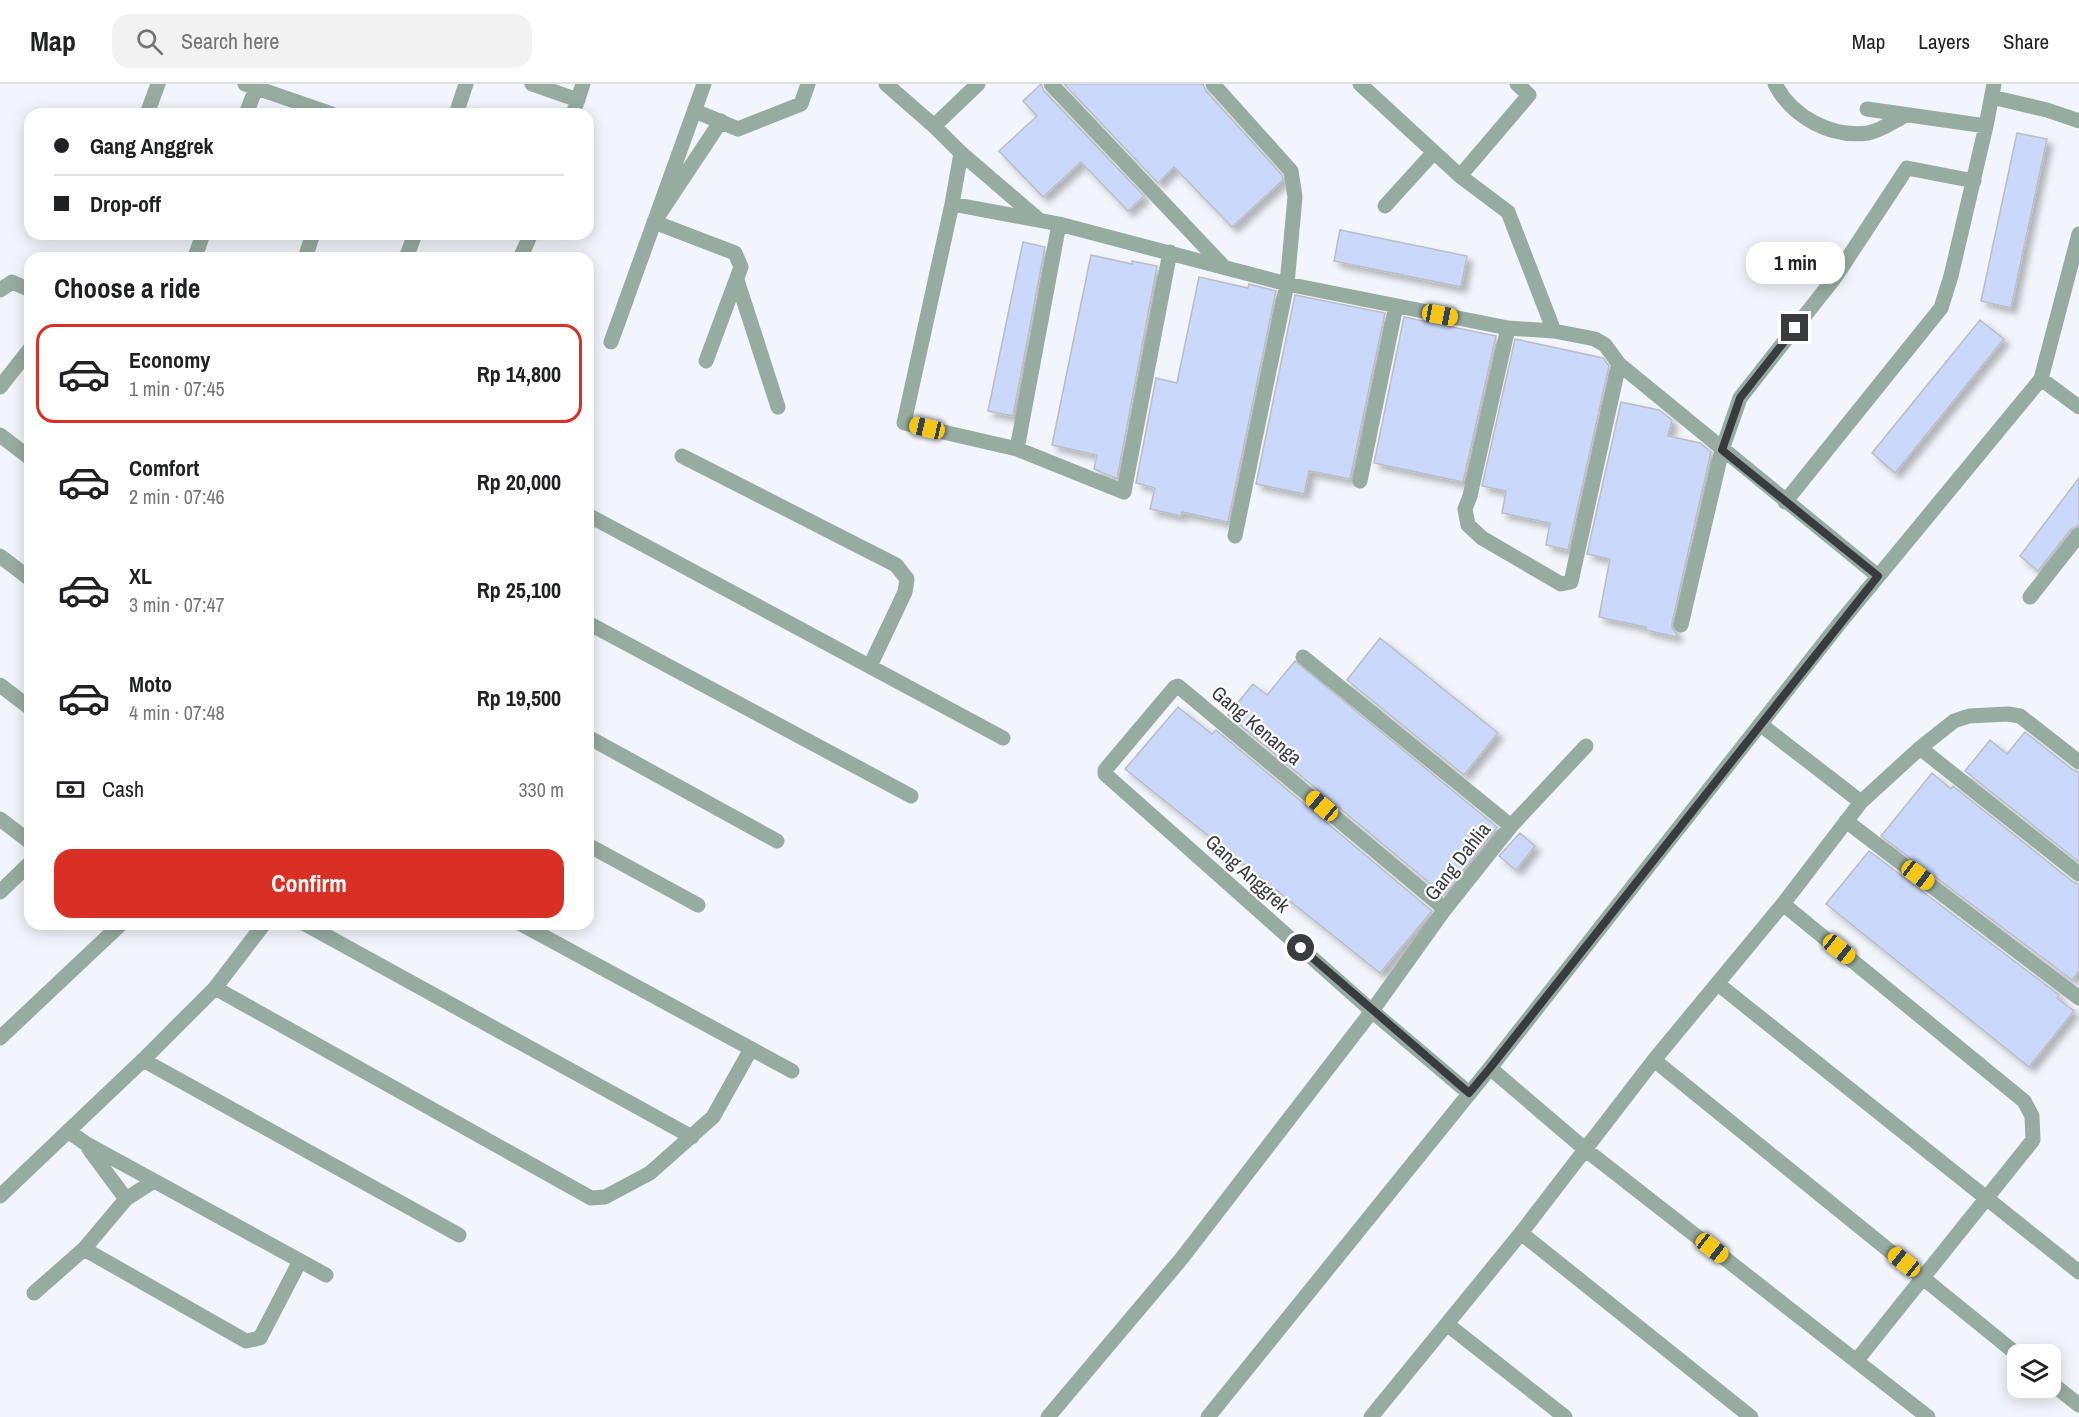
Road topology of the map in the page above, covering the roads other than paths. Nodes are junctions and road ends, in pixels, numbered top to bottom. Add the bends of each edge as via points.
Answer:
1 (158, 84) edge
2 (466, 84) edge
3 (532, 84) edge
4 (583, 84) edge
5 (704, 84) edge
6 (808, 84) edge
7 (886, 84) edge
8 (978, 84) edge
9 (1052, 84) edge
10 (1213, 84) edge
11 (1360, 84) edge
12 (1517, 84) edge
13 (1775, 84) edge
14 (250, 86) edge
15 (1534, 89) edge
16 (1993, 90) edge
17 (576, 107) edge
18 (149, 108) edge
19 (247, 108) edge
20 (314, 108) edge
21 (458, 108) edge
22 (1867, 109) dead end
23 (695, 111) junction
24 (1906, 115) junction
25 (721, 121) junction
26 (2079, 121) edge
27 (934, 126) junction
28 (1986, 126) junction
29 (1434, 152) junction
30 (961, 153) junction
31 (1460, 176) junction
32 (1974, 181) junction
33 (952, 204) junction
34 (1385, 206) dead end
35 (1040, 220) junction
36 (654, 222) junction
37 (1059, 225) junction
38 (2079, 234) edge
39 (1170, 252) junction
40 (1225, 268) junction
41 (737, 280) junction
42 (1287, 284) junction
43 (24, 287) edge
44 (0, 290) edge
45 (1396, 306) junction
46 (1508, 328) junction
47 (1554, 331) junction
48 (611, 342) dead end
49 (24, 357) edge
50 (706, 361) dead end
51 (1619, 364) junction
52 (2041, 379) junction
53 (0, 387) edge
54 (778, 407) dead end
55 (2079, 407) edge
56 (0, 435) edge
57 (1017, 449) junction
58 (1722, 450) junction
59 (24, 453) edge
60 (682, 456) dead end
61 (1360, 481) dead end
62 (1785, 502) junction
63 (594, 518) edge
64 (2079, 535) edge
65 (1235, 536) dead end
66 (0, 556) edge
67 (24, 574) edge
68 (1878, 576) junction
69 (2030, 597) dead end
70 (1681, 625) dead end
71 (594, 626) edge
72 (1303, 657) dead end
73 (870, 666) junction
74 (0, 685) edge
75 (24, 703) edge
76 (1760, 724) junction
77 (1003, 738) dead end
78 (594, 740) edge
79 (1586, 746) dead end
80 (1920, 748) junction
81 (2079, 762) edge
82 (1108, 764) joint
83 (911, 796) dead end
84 (1861, 802) junction
85 (0, 819) edge
86 (1846, 821) junction
87 (1511, 826) junction
88 (24, 837) edge
89 (777, 841) dead end
90 (594, 848) edge
91 (24, 869) edge
92 (2079, 874) edge
93 (0, 892) edge
94 (698, 904) dead end
95 (1784, 904) junction
96 (1445, 909) junction
97 (115, 930) edge
98 (259, 930) edge
99 (316, 930) edge
100 (532, 930) edge
101 (1718, 984) junction
102 (215, 988) junction
103 (2079, 998) edge
104 (1372, 1011) junction
105 (0, 1038) edge
106 (751, 1049) junction
107 (143, 1060) junction
108 (1654, 1060) junction
109 (1490, 1068) junction
110 (792, 1071) dead end
111 (1469, 1093) junction
112 (68, 1131) junction
113 (692, 1137) junction
114 (85, 1143) junction
115 (1586, 1150) junction
116 (154, 1181) junction
117 (0, 1196) edge
118 (1985, 1198) junction
119 (126, 1199) junction
120 (1521, 1233) junction
121 (459, 1235) dead end
122 (84, 1249) junction
123 (300, 1261) junction
124 (2079, 1272) edge
125 (326, 1275) dead end
126 (1922, 1277) junction
127 (34, 1293) dead end
128 (1448, 1325) junction
129 (2007, 1346) edge
130 (1857, 1360) junction
131 (2061, 1391) edge
132 (2079, 1405) edge
133 (1376, 1416) edge
134 (1048, 1417) edge
135 (1208, 1417) edge
136 (1565, 1417) edge
137 (1751, 1417) edge
138 (1928, 1417) edge

1 - 18 street
2 - 21 street
3 - 17 street
4 - 17 street
5 - 23 street
6 - 25 street via 801,105 738,129
7 - 27 street
8 - 27 street
9 - 40 street
10 - 42 street via 1291,171 1295,197
11 - 29 street
12 - 15 street
13 - 24 street via 1807,120 1843,134 1870,132
14 - 19 street
14 - 20 street
15 - 31 street
16 - 26 street
16 - 28 street
22 - 24 street
23 - 25 street
23 - 36 street
24 - 28 street
25 - 36 street
27 - 30 street
28 - 32 street
29 - 31 street
29 - 34 street
30 - 33 street
30 - 35 street
31 - 47 street via 1508,212
32 - 58 street via 1907,168 1836,276 1740,398
32 - 62 street via 1941,308
33 - 35 street
33 - 57 street via 904,423
35 - 37 street
36 - 41 street via 735,253 741,267
36 - 48 street
37 - 39 street
37 - 57 street
38 - 52 street
39 - 40 street
39 - 57 street via 1124,492
40 - 42 street
41 - 50 street
41 - 54 street
42 - 45 street
42 - 65 street
43 - 44 street via 12,282
45 - 46 street
45 - 61 street
46 - 47 street
46 - 51 street via 1465,508 1468,525 1482,538 1561,584 1571,582
47 - 51 street via 1595,339 1605,345
49 - 53 street
51 - 58 street
52 - 55 street
52 - 68 street
56 - 59 street
58 - 62 street
58 - 70 street
60 - 73 street via 896,565 907,579 905,592
62 - 68 street
63 - 73 street
64 - 69 street
66 - 67 street
68 - 76 street
71 - 83 street
72 - 87 street
73 - 77 street
74 - 75 street
76 - 84 street
76 - 109 street
78 - 89 street
79 - 87 street, Gang Dahlia
80 - 81 street via 1954,721 2008,714 2020,716
80 - 84 street
80 - 92 street
82 - 96 street, Gang Kenanga via 1178,686
82 - 104 street, Gang Anggrek via 1105,774
84 - 86 street
85 - 88 street
86 - 95 street
86 - 103 street
87 - 96 street, Gang Dahlia
90 - 94 street
91 - 93 street
95 - 101 street
95 - 118 street via 2024,1101 2032,1116 2033,1140
96 - 104 street, Gang Dahlia
97 - 105 street
98 - 102 street
99 - 113 street
100 - 106 street
101 - 108 street
101 - 118 street
102 - 107 street
102 - 113 street via 591,1198 605,1197 650,1173
104 - 111 street
104 - 134 street, Gang Dahlia via 1182,1258
106 - 110 street
106 - 113 street via 713,1117
107 - 112 street
107 - 121 street
108 - 115 street
108 - 126 street
109 - 111 street
109 - 115 street
111 - 135 street
112 - 114 street
112 - 117 street
114 - 116 street
114 - 119 street
115 - 120 street
115 - 130 street
116 - 119 street
116 - 123 street
118 - 124 street
118 - 126 street
119 - 122 street
120 - 128 street
120 - 137 street
122 - 123 street via 246,1341 260,1338
122 - 127 street
123 - 125 street
126 - 129 street
126 - 130 street
128 - 133 street
128 - 136 street
130 - 138 street
131 - 132 street

